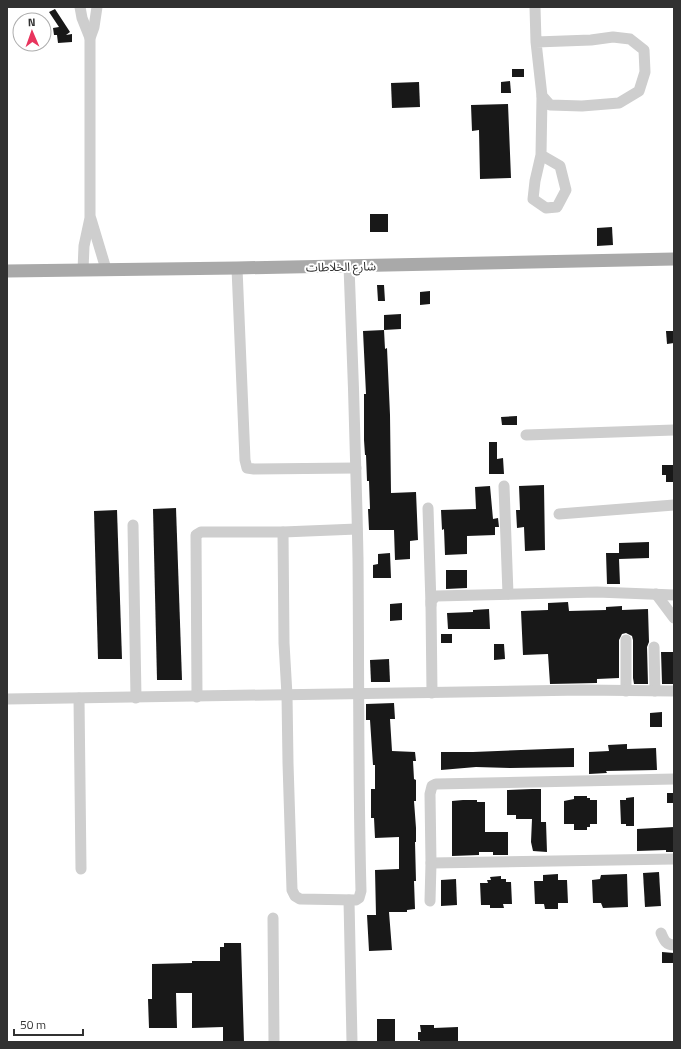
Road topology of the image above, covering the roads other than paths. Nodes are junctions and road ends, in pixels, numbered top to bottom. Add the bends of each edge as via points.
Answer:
1 (80, 7) edge
2 (97, 7) edge
3 (535, 7) edge
4 (90, 38) junction
5 (536, 42) junction
6 (542, 96) junction
7 (541, 155) junction
8 (90, 218) junction
9 (674, 259) edge
10 (349, 266) junction
11 (237, 268) junction
12 (106, 269) junction
13 (83, 270) junction
14 (7, 271) edge
15 (674, 430) edge
16 (526, 435) dead end
17 (356, 468) junction
18 (504, 486) dead end
19 (674, 505) edge
20 (428, 508) dead end
21 (560, 514) dead end
22 (133, 525) dead end
23 (357, 529) junction
24 (282, 532) junction
25 (508, 594) junction
26 (656, 594) junction
27 (674, 595) edge
28 (431, 605) junction
29 (674, 618) edge
30 (626, 640) dead end
31 (654, 646) dead end
32 (626, 691) junction
33 (655, 691) junction
34 (674, 691) edge
35 (432, 693) junction
36 (358, 694) junction
37 (287, 695) junction
38 (197, 697) junction
39 (79, 698) junction
40 (136, 698) junction
41 (7, 699) edge
42 (674, 779) edge
43 (674, 859) edge
44 (431, 864) junction
45 (81, 869) dead end
46 (349, 900) junction
47 (430, 901) dead end
48 (273, 918) dead end
49 (660, 933) dead end
50 (674, 945) edge
51 (274, 1042) edge
52 (352, 1042) edge

1 - 4 street
2 - 4 street
3 - 5 street
4 - 8 street
5 - 6 street
5 - 6 street via 613,37 630,39 644,50 645,72 639,91 619,104 550,105
6 - 7 street
7 - 7 street via 533,199 546,208 558,207 566,190 560,166
8 - 12 street
8 - 13 street via 84,246
9 - 10 main road, شارع الخلاطات
10 - 11 main road, شارع الخلاطات
10 - 17 street
11 - 12 main road, شارع الخلاطات
11 - 17 street via 245,465 254,469
12 - 13 main road, شارع الخلاطات
13 - 14 main road, شارع الخلاطات
15 - 16 street
17 - 23 street
18 - 25 street
19 - 21 street
20 - 28 street
22 - 40 street
23 - 24 street
23 - 36 street
24 - 37 street
24 - 38 street via 201,532 196,535
25 - 26 street
25 - 28 street via 436,596
26 - 27 street
26 - 29 street
28 - 35 street
30 - 32 street
31 - 33 street
32 - 33 street
32 - 35 street
33 - 34 street
35 - 36 street
36 - 37 street
36 - 46 street via 360,894 358,899
37 - 38 street
37 - 46 street via 293,894 307,900
38 - 40 street
39 - 40 street
39 - 41 street
39 - 45 street
42 - 44 street via 436,784 432,786 430,794
43 - 44 street
44 - 47 street
46 - 52 street
48 - 51 street
49 - 50 street via 665,942

